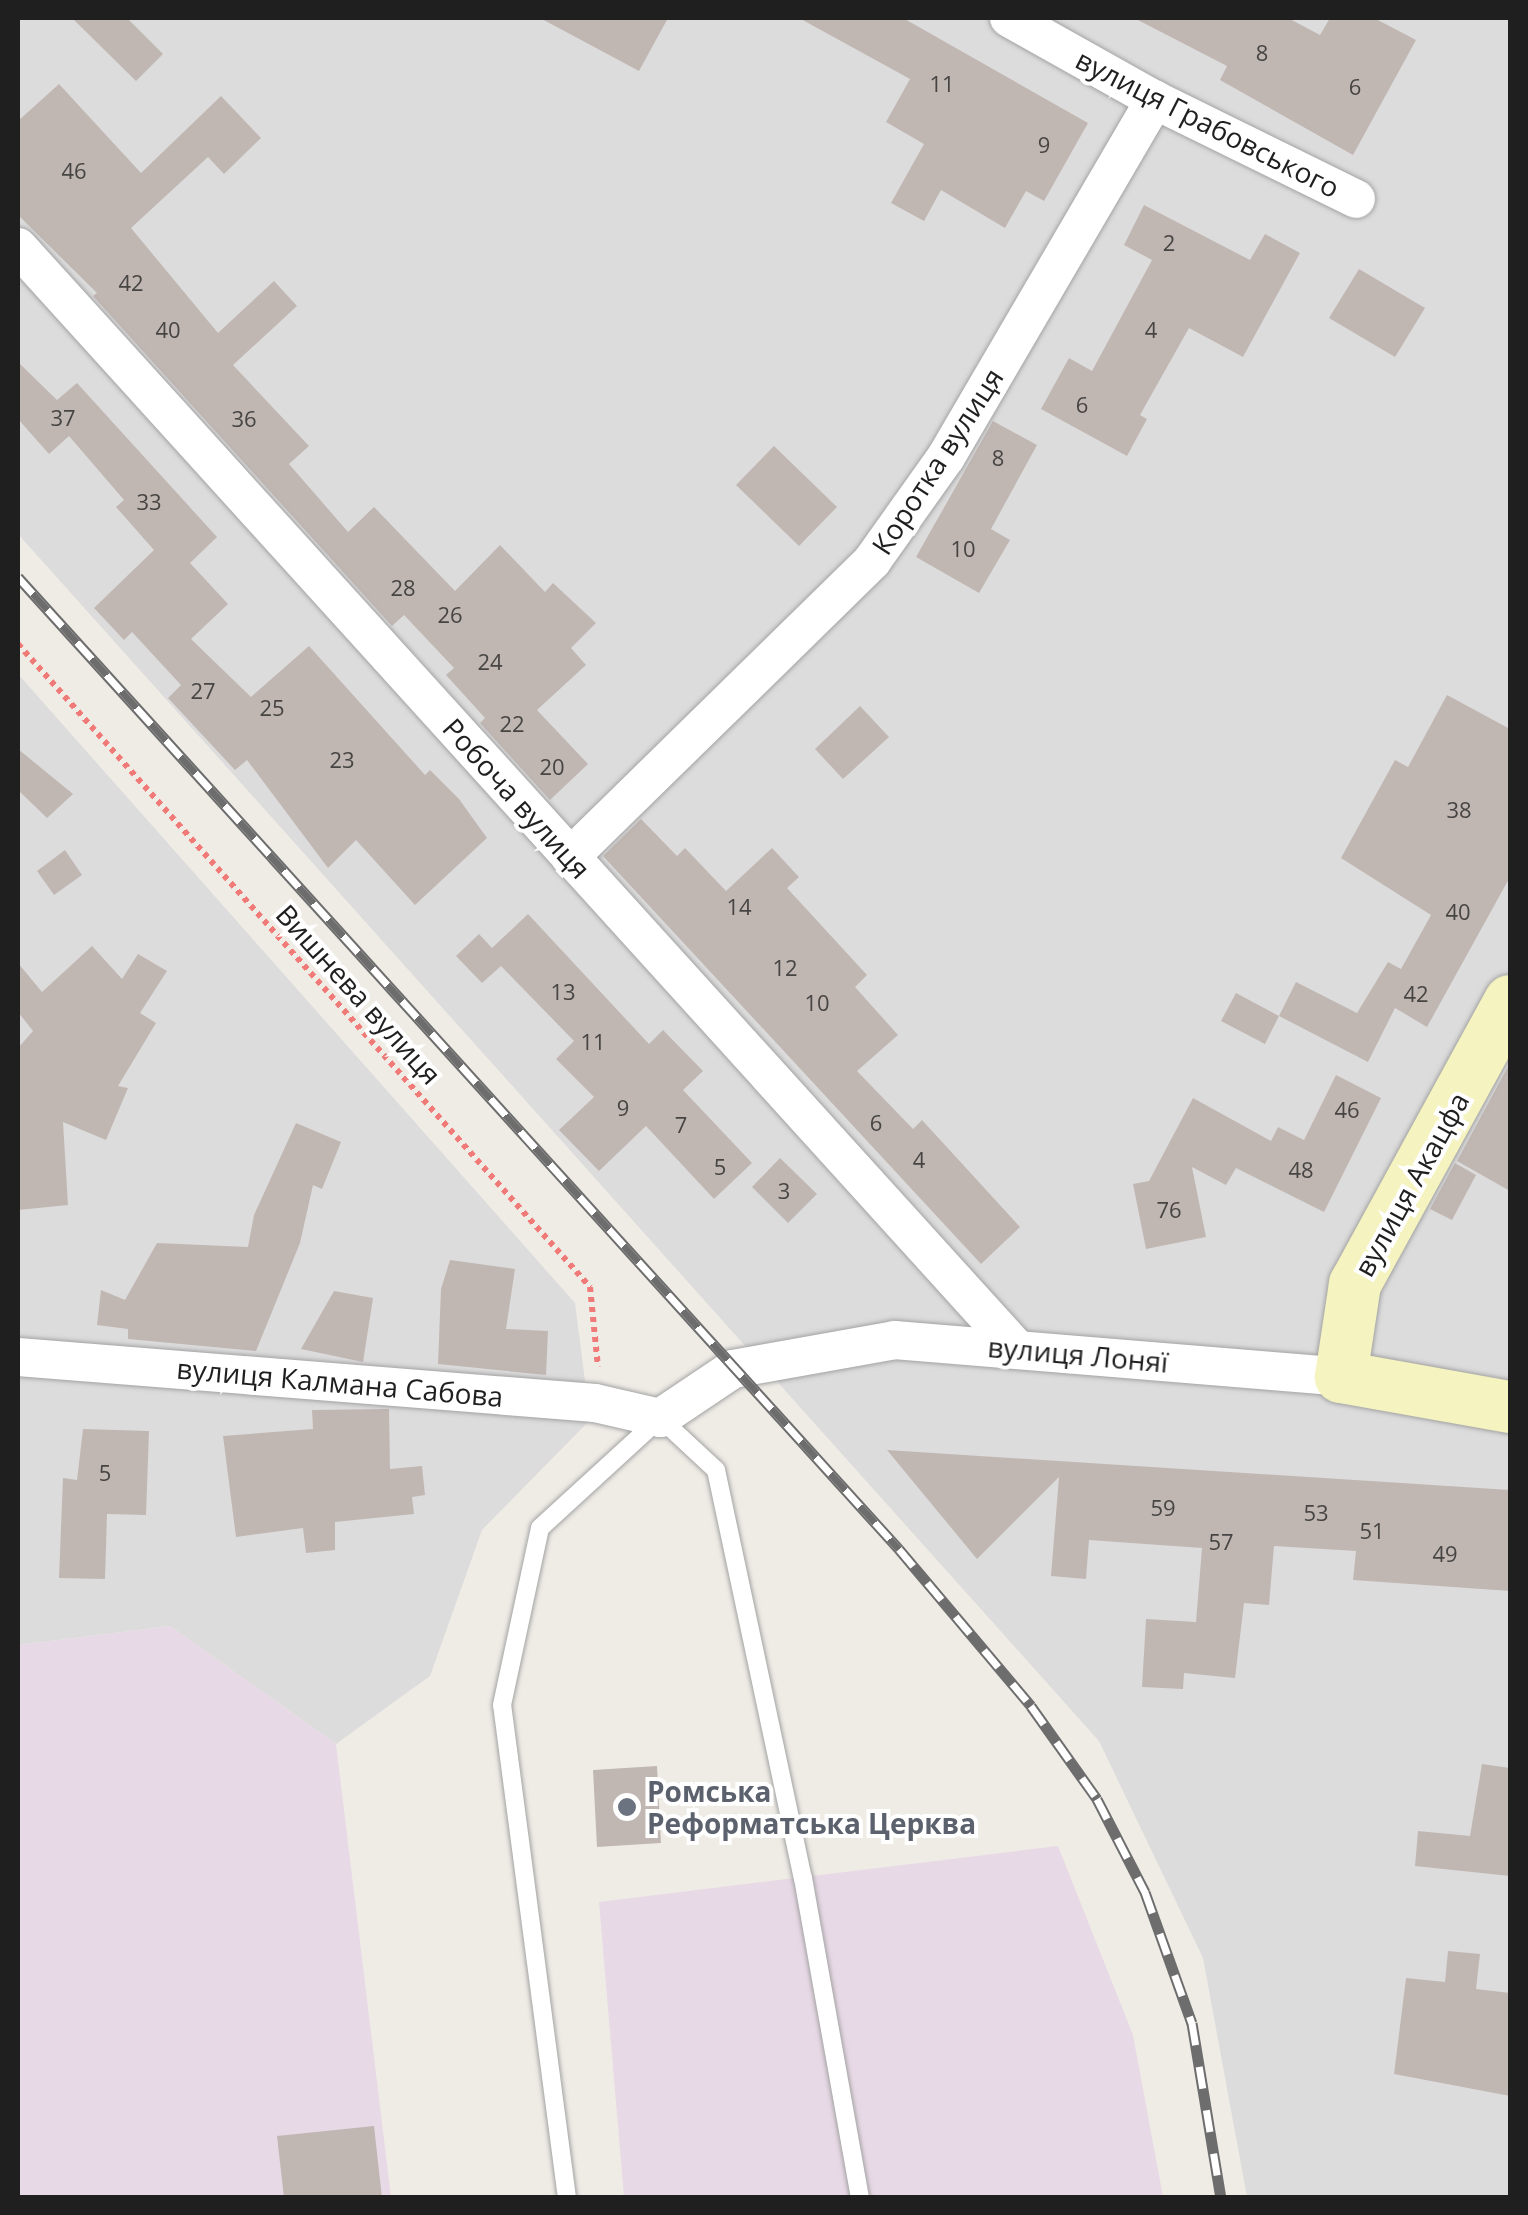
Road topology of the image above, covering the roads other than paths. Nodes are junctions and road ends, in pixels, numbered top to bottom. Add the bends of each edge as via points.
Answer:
1 (1009, 18) edge
2 (1155, 100) junction
3 (1356, 199) dead end
4 (18, 247) edge
5 (570, 857) junction
6 (1510, 1001) edge
7 (1017, 1348) junction
8 (18, 1356) edge
9 (1341, 1377) junction
10 (1510, 1407) edge
11 (660, 1418) junction
12 (568, 2198) edge
13 (860, 2198) edge

1 - 2 street, вулиця Грабовського
2 - 3 street, вулиця Грабовського
2 - 5 street, Коротка вулиця via 946,457 872,561
4 - 5 street, Робоча вулиця
5 - 7 street, Робоча вулиця
6 - 9 street, вулиця Акацфа via 1355,1284
7 - 9 street, вулиця Лоняї
7 - 11 street, вулиця Лоняї via 895,1340 733,1369
8 - 11 street, вулиця Калмана Сабова via 595,1403
9 - 10 street, вулиця Лоняї
11 - 12 lane via 540,1528 502,1705
11 - 13 lane via 716,1470 803,1878

